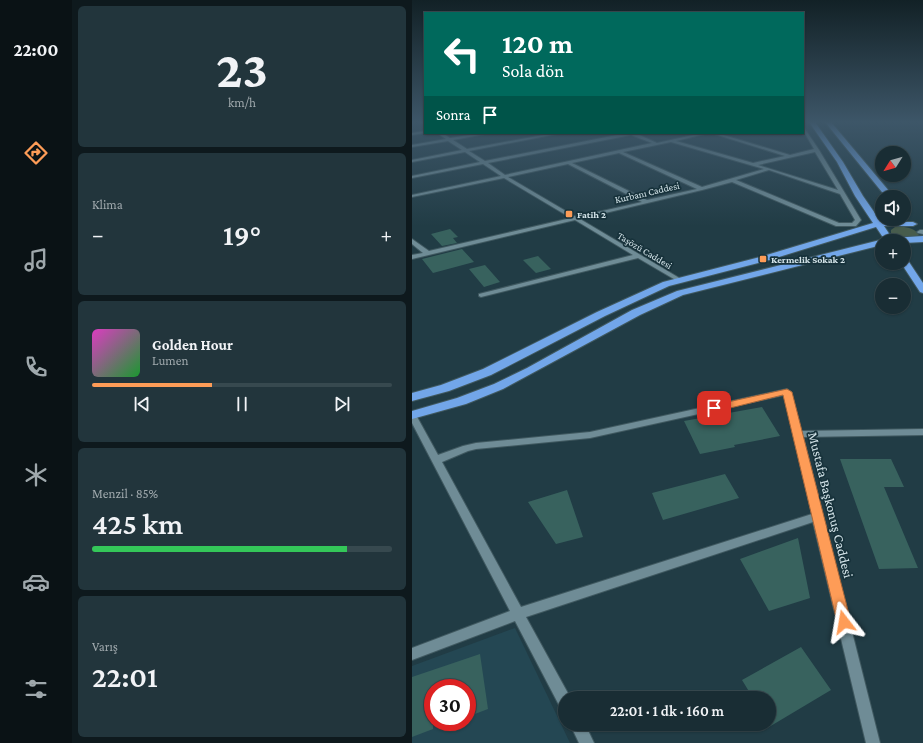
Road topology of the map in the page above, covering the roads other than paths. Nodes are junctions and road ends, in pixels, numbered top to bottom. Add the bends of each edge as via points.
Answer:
1 (435, 157) edge
2 (475, 157) edge
3 (515, 157) edge
4 (598, 157) edge
5 (630, 157) edge
6 (725, 157) edge
7 (786, 157) edge
8 (821, 157) edge
9 (836, 157) edge
10 (857, 157) edge
11 (412, 161) edge
12 (484, 163) junction
13 (569, 163) junction
14 (754, 165) junction
15 (769, 169) junction
16 (504, 176) junction
17 (412, 177) edge
18 (732, 180) junction
19 (702, 189) junction
20 (884, 190) edge
21 (842, 193) junction
22 (412, 196) edge
23 (646, 202) junction
24 (576, 218) junction
25 (875, 220) edge
26 (911, 222) edge
27 (913, 224) joint
28 (875, 225) edge
29 (922, 235) edge
30 (911, 237) edge
31 (412, 241) edge
32 (875, 244) edge
33 (429, 254) junction
34 (638, 256) junction
35 (412, 257) edge
36 (910, 270) edge
37 (679, 280) junction
38 (923, 290) edge
39 (481, 295) dead end
40 (412, 397) edge
41 (412, 415) edge
42 (923, 432) edge
43 (798, 434) junction
44 (436, 460) junction
45 (818, 516) junction
46 (518, 614) junction
47 (412, 654) edge
48 (559, 691) edge
49 (581, 731) edge
50 (587, 743) edge
51 (873, 743) edge

1 - 11 street
2 - 12 street, Taşözü Caddesi
3 - 12 street
4 - 13 street
5 - 19 street
6 - 14 street
7 - 14 street
8 - 21 street
9 - 25 highway
10 - 20 highway
12 - 16 street, Taşözü Caddesi
12 - 17 street
13 - 16 street
13 - 23 street
14 - 15 street
15 - 18 street, Kurbanı Caddesi
15 - 21 street
16 - 22 street
16 - 24 street, Taşözü Caddesi
18 - 19 street, Kurbanı Caddesi
18 - 21 street via 838,225 854,225 858,220
19 - 23 street, Kurbanı Caddesi
23 - 24 street, Kurbanı Caddesi
24 - 33 street, Kurbanı Caddesi
24 - 34 street, Taşözü Caddesi
26 - 27 highway
27 - 29 highway
28 - 37 highway via 763,259
29 - 30 highway
31 - 33 street
32 - 41 highway via 675,295 649,306 510,381
33 - 35 street, Kurbanı Caddesi
34 - 37 street, Taşözü Caddesi
34 - 39 street
36 - 38 highway
37 - 40 highway via 644,293 488,372
41 - 44 street
42 - 43 street
43 - 44 street, Mustafa Başkonuş Caddesi via 787,392 590,435 466,448
43 - 45 street, Mustafa Başkonuş Caddesi
44 - 46 street
45 - 46 street
45 - 51 street, Mustafa Başkonuş Caddesi
46 - 47 street
46 - 48 street
49 - 50 street

